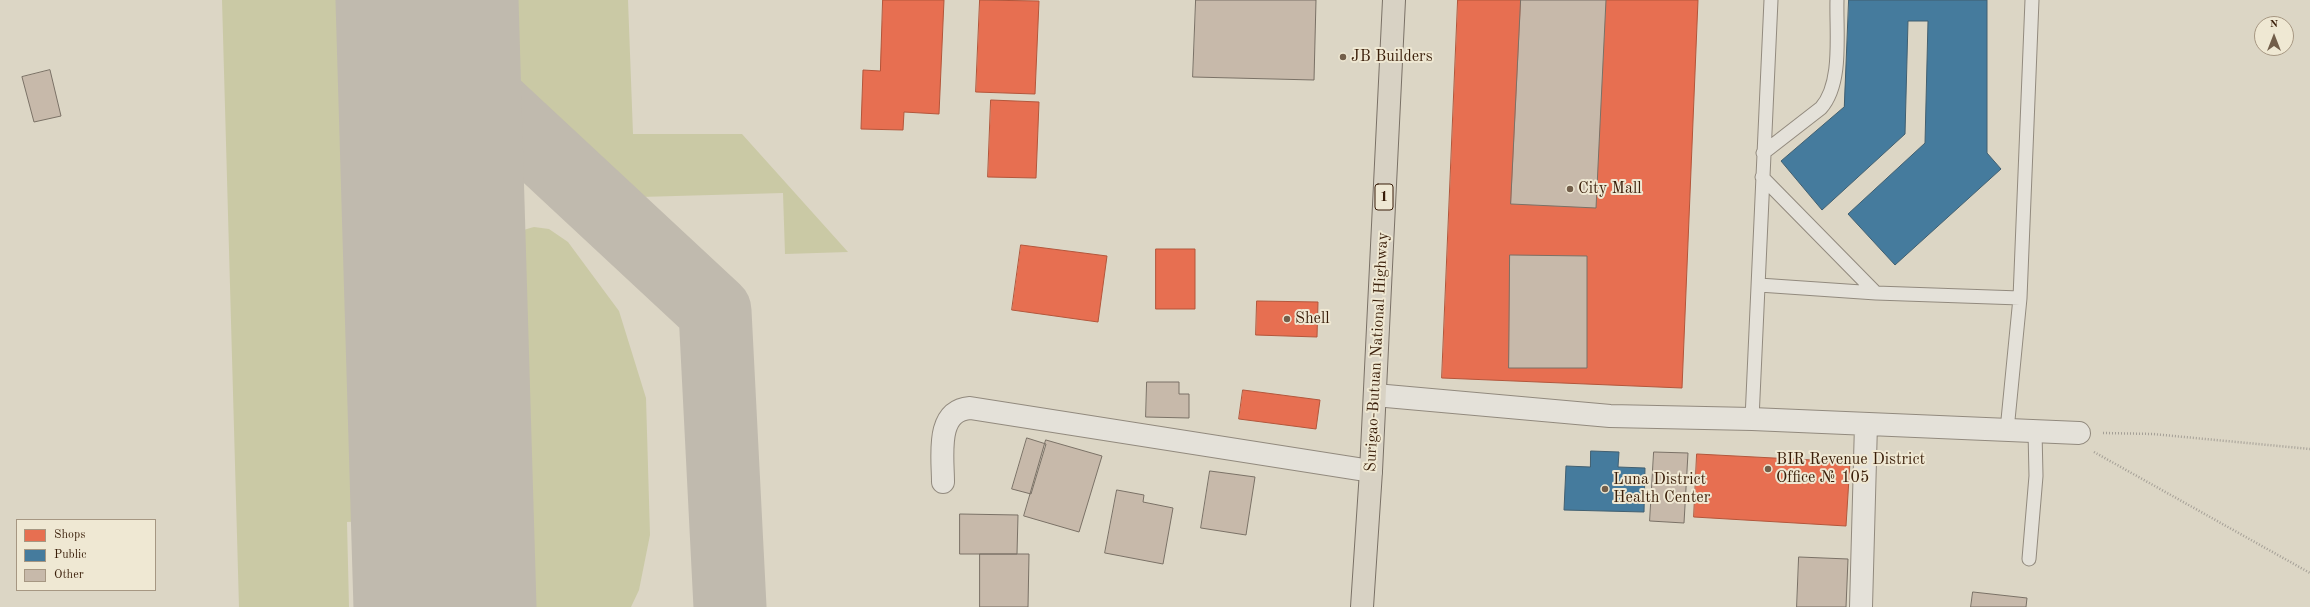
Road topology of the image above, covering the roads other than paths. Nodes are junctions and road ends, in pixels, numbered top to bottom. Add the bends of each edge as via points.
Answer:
1 (1394, 0) edge
2 (1771, 0) edge
3 (1837, 0) edge
4 (2032, 0) edge
5 (1763, 153) junction
6 (1762, 177) junction
7 (1759, 285) junction
8 (1876, 294) junction
9 (2020, 298) junction
10 (1375, 395) junction
11 (1752, 419) junction
12 (1866, 424) junction
13 (2007, 430) junction
14 (2035, 431) junction
15 (2080, 433) road end
16 (1371, 471) junction
17 (943, 482) dead end
18 (2029, 559) dead end
19 (1362, 607) edge
20 (1861, 607) edge

1 - 10 highway, Surigao-Butuan National Highway / 1
2 - 5 lane
3 - 5 lane via 1836,68 1834,87 1829,100
4 - 9 lane
5 - 6 lane
6 - 7 lane
6 - 8 lane
7 - 8 lane
7 - 11 lane
8 - 9 lane
9 - 13 lane
10 - 11 street via 1610,416
10 - 16 highway, Surigao-Butuan National Highway / 1
11 - 12 street
12 - 13 street
12 - 20 street
13 - 14 street
14 - 15 street
14 - 18 lane via 2036,483
16 - 17 street via 970,408 957,410 948,420 944,430
16 - 19 highway, Surigao-Butuan National Highway / 1

